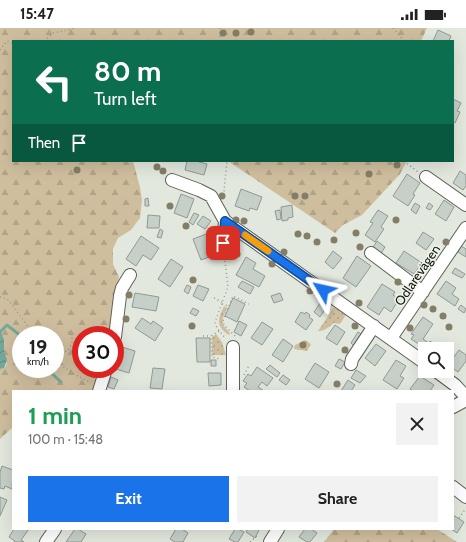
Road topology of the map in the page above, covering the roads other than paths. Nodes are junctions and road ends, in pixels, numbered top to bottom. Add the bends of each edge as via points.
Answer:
1 (421, 174) road end
2 (172, 180) dead end
3 (466, 205) edge
4 (225, 221) junction
5 (466, 228) edge
6 (223, 243) road end
7 (370, 253) dead end
8 (130, 275) dead end
9 (423, 292) junction
10 (116, 326) edge
11 (374, 326) junction
12 (391, 338) junction
13 (234, 342) road end
14 (418, 358) edge
15 (351, 364) dead end
16 (103, 378) edge
17 (446, 378) edge
18 (100, 389) edge
19 (233, 390) edge
20 (466, 397) edge
21 (466, 400) edge
22 (454, 406) edge
23 (454, 488) edge
24 (466, 497) edge
25 (54, 530) edge
26 (277, 530) edge
27 (46, 542) edge
28 (270, 542) edge

1 - 3 street
2 - 4 street via 211,196
4 - 6 street
4 - 11 street
5 - 9 street, Odlarevägen
7 - 9 street
8 - 10 street via 122,288
9 - 12 street, Odlarevägen
11 - 12 street
11 - 15 street
12 - 14 street
13 - 19 street
16 - 18 street
17 - 20 street
21 - 22 street
23 - 24 street
25 - 27 street
26 - 28 street

